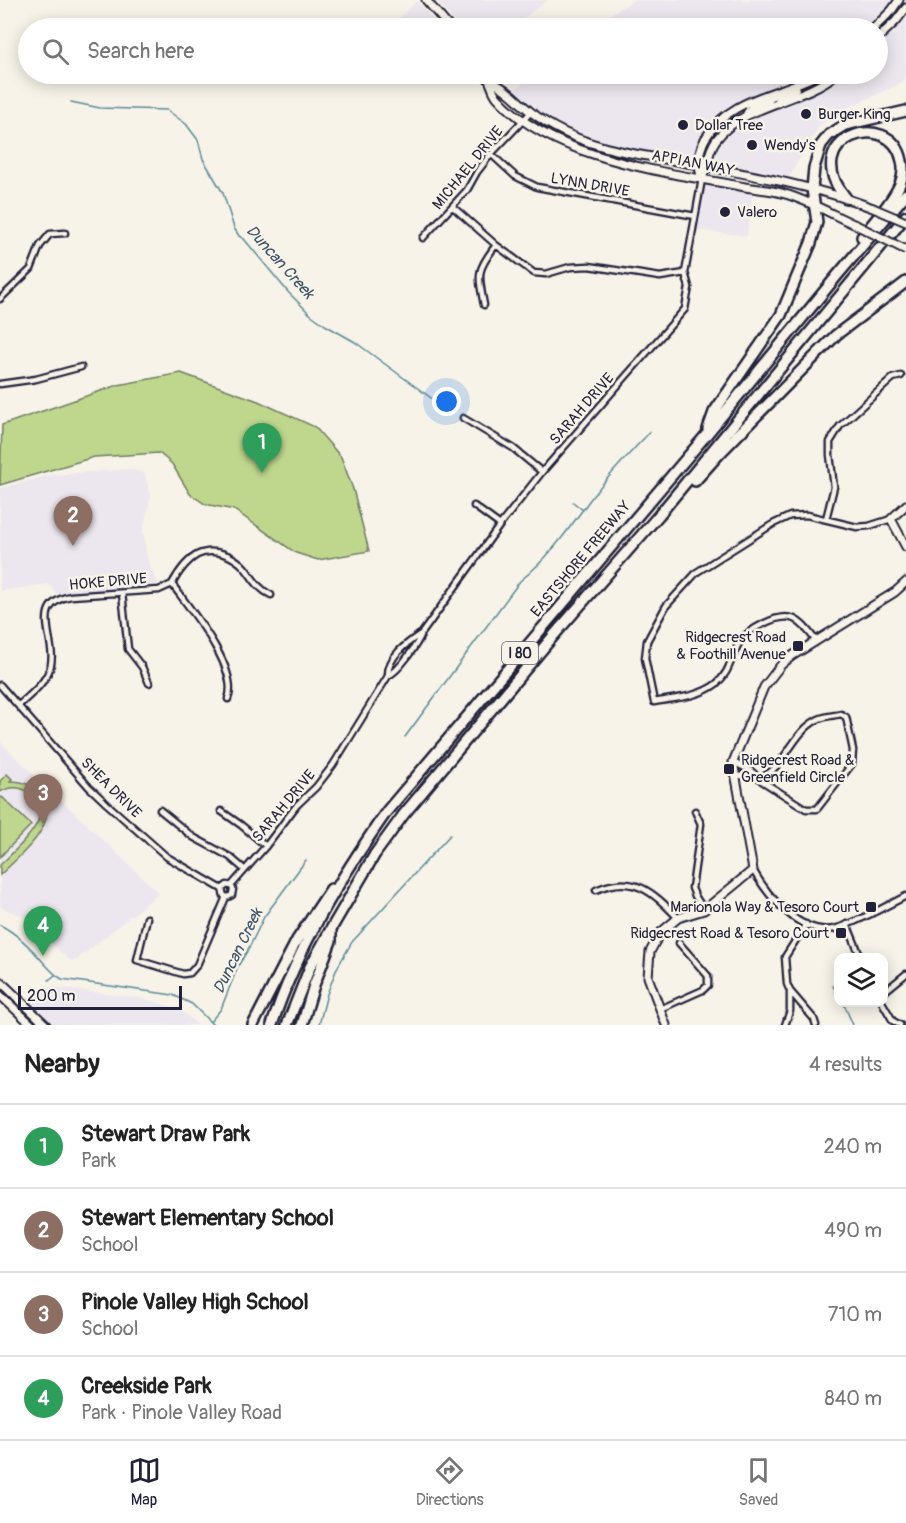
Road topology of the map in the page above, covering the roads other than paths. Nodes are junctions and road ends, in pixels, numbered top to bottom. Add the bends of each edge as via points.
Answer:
1 (426, 0) edge
2 (899, 0) edge
3 (906, 8) edge
4 (441, 18) edge
5 (883, 18) edge
6 (888, 29) edge
7 (492, 84) edge
8 (496, 84) edge
9 (796, 84) edge
10 (803, 84) edge
11 (823, 84) edge
12 (777, 91) junction
13 (778, 103) junction
14 (906, 111) edge
15 (531, 112) junction
16 (746, 117) junction
17 (523, 120) junction
18 (491, 154) junction
19 (698, 165) junction
20 (707, 167) junction
21 (702, 179) junction
22 (813, 189) junction
23 (906, 194) edge
24 (846, 198) junction
25 (815, 206) junction
26 (453, 207) junction
27 (695, 216) junction
28 (906, 216) edge
29 (906, 222) edge
30 (65, 232) dead end
31 (423, 238) dead end
32 (496, 245) junction
33 (906, 250) edge
34 (685, 273) junction
35 (836, 277) junction
36 (906, 282) edge
37 (0, 299) edge
38 (484, 304) dead end
39 (81, 367) dead end
40 (901, 376) dead end
41 (0, 384) edge
42 (463, 418) dead end
43 (707, 434) junction
44 (543, 472) junction
45 (906, 505) edge
46 (474, 506) dead end
47 (659, 515) junction
48 (826, 519) junction
49 (891, 519) junction
50 (500, 525) junction
51 (906, 547) edge
52 (906, 582) edge
53 (172, 584) junction
54 (122, 593) junction
55 (271, 596) dead end
56 (422, 633) junction
57 (816, 641) junction
58 (388, 676) junction
59 (149, 683) dead end
60 (0, 684) edge
61 (228, 699) dead end
62 (20, 705) junction
63 (733, 762) junction
64 (753, 773) junction
65 (735, 777) junction
66 (761, 778) junction
67 (160, 810) dead end
68 (220, 811) dead end
69 (695, 811) dead end
70 (266, 846) junction
71 (245, 870) junction
72 (753, 870) junction
73 (342, 879) junction
74 (231, 886) junction
75 (222, 889) junction
76 (596, 890) dead end
77 (906, 896) edge
78 (226, 897) junction
79 (704, 910) junction
80 (147, 918) dead end
81 (678, 918) junction
82 (806, 924) junction
83 (847, 924) junction
84 (331, 929) junction
85 (679, 943) dead end
86 (859, 953) edge
87 (906, 974) edge
88 (0, 981) edge
89 (888, 989) edge
90 (790, 991) junction
91 (0, 994) edge
92 (885, 1007) edge
93 (660, 1009) junction
94 (893, 1021) junction
95 (32, 1025) edge
96 (46, 1025) edge
97 (254, 1025) edge
98 (272, 1025) edge
99 (287, 1025) edge
100 (302, 1025) edge
101 (666, 1025) edge
102 (786, 1025) edge
103 (816, 1025) edge
104 (885, 1025) edge
105 (900, 1025) edge

1 - 4 main road
2 - 5 main road
3 - 6 main road
7 - 17 main road, APPIAN WAY via 495,95
8 - 15 main road, APPIAN WAY
9 - 12 main road
10 - 13 main road via 779,98
11 - 13 main road
12 - 16 main road via 752,107
12 - 19 main road via 741,105 717,122 703,143
13 - 16 main road
14 - 22 highway via 856,122 829,135 817,154
15 - 17 street, MICHAEL DRIVE
15 - 19 main road, APPIAN WAY via 564,132 603,147
16 - 20 main road via 718,138
17 - 18 street, MICHAEL DRIVE
17 - 21 main road, APPIAN WAY via 571,147 605,159
18 - 26 street, MICHAEL DRIVE
18 - 27 street, LYNN DRIVE via 515,176 537,187
19 - 20 main road, APPIAN WAY
19 - 21 main road
20 - 21 main road
20 - 22 main road, APPIAN WAY
21 - 25 main road, APPIAN WAY via 785,194
21 - 27 street, SARAH DRIVE
22 - 24 main road, APPIAN WAY
22 - 25 highway
23 - 35 highway, EASTSHORE FREEWAY / I 80
24 - 29 main road, APPIAN WAY, bridge
24 - 35 highway via 832,176 833,153 852,135 883,136 897,147 903,165 900,184
25 - 33 main road, APPIAN WAY, bridge
25 - 43 highway via 817,222 812,243 781,315 714,412
26 - 31 street, MICHAEL DRIVE
26 - 32 street
27 - 34 street, SARAH DRIVE
28 - 47 highway, EASTSHORE FREEWAY / I 80
30 - 37 street via 51,234 40,246 31,269
32 - 34 street via 534,273 589,266 660,277
32 - 38 street via 482,263 478,277
34 - 44 street, SARAH DRIVE via 689,287 685,309
35 - 43 highway, EASTSHORE FREEWAY / I 80
36 - 47 highway via 836,335 675,504
39 - 41 street
40 - 48 street via 893,378 837,430 829,449 834,487
42 - 44 street via 513,448
43 - 73 highway, EASTSHORE FREEWAY / I 80 via 414,778
44 - 50 street, SARAH DRIVE
45 - 49 main road
46 - 50 street
47 - 84 highway, EASTSHORE FREEWAY / I 80 via 404,814 375,854
48 - 49 street via 862,527
48 - 57 street via 798,515 780,519 691,577 666,606 647,641 645,658 654,702 694,694 716,683 730,666 743,638 775,618 787,616 799,621
49 - 51 main road
50 - 56 street, SARAH DRIVE
52 - 57 main road
53 - 54 street, HOKE DRIVE via 159,590
53 - 55 street via 197,555 220,553 243,566 262,591
53 - 61 street via 217,648 228,676
54 - 59 street via 128,649
54 - 62 street, HOKE DRIVE via 71,596 53,604 47,616 50,670
56 - 58 street, SARAH DRIVE via 395,673
56 - 58 street, SARAH DRIVE via 393,659
57 - 63 main road via 781,665 764,687
58 - 70 street, SARAH DRIVE via 333,765
60 - 62 street, SHEA DRIVE
62 - 75 street, SHEA DRIVE via 107,804 167,857
63 - 64 street
63 - 65 main road
64 - 65 street
64 - 66 street
65 - 72 main road
66 - 66 street via 806,809 818,809 852,762 846,717 841,714 815,721 773,771
67 - 71 street via 193,837
68 - 70 street
69 - 79 street via 700,824 692,888
70 - 71 street, SARAH DRIVE
71 - 74 street, SARAH DRIVE
72 - 79 main road
72 - 82 street via 764,888
73 - 97 highway via 324,898 297,940
73 - 98 highway, EASTSHORE FREEWAY / I 80 via 298,960
74 - 75 street
74 - 78 street, SARAH DRIVE via 233,893
75 - 78 street
76 - 81 street via 631,883 644,887
77 - 83 street
78 - 80 street via 197,965 183,974 137,960
79 - 81 main road
81 - 93 main road via 660,933 650,952 648,976
82 - 83 street via 834,929
82 - 90 street via 785,957
83 - 86 street
84 - 99 highway, EASTSHORE FREEWAY / I 80 via 310,967
84 - 100 highway via 331,941
85 - 93 street via 708,976 708,985
87 - 89 street
88 - 96 main road
90 - 102 street
90 - 103 street
91 - 95 main road
92 - 94 street
93 - 101 main road
94 - 104 street
94 - 105 street

